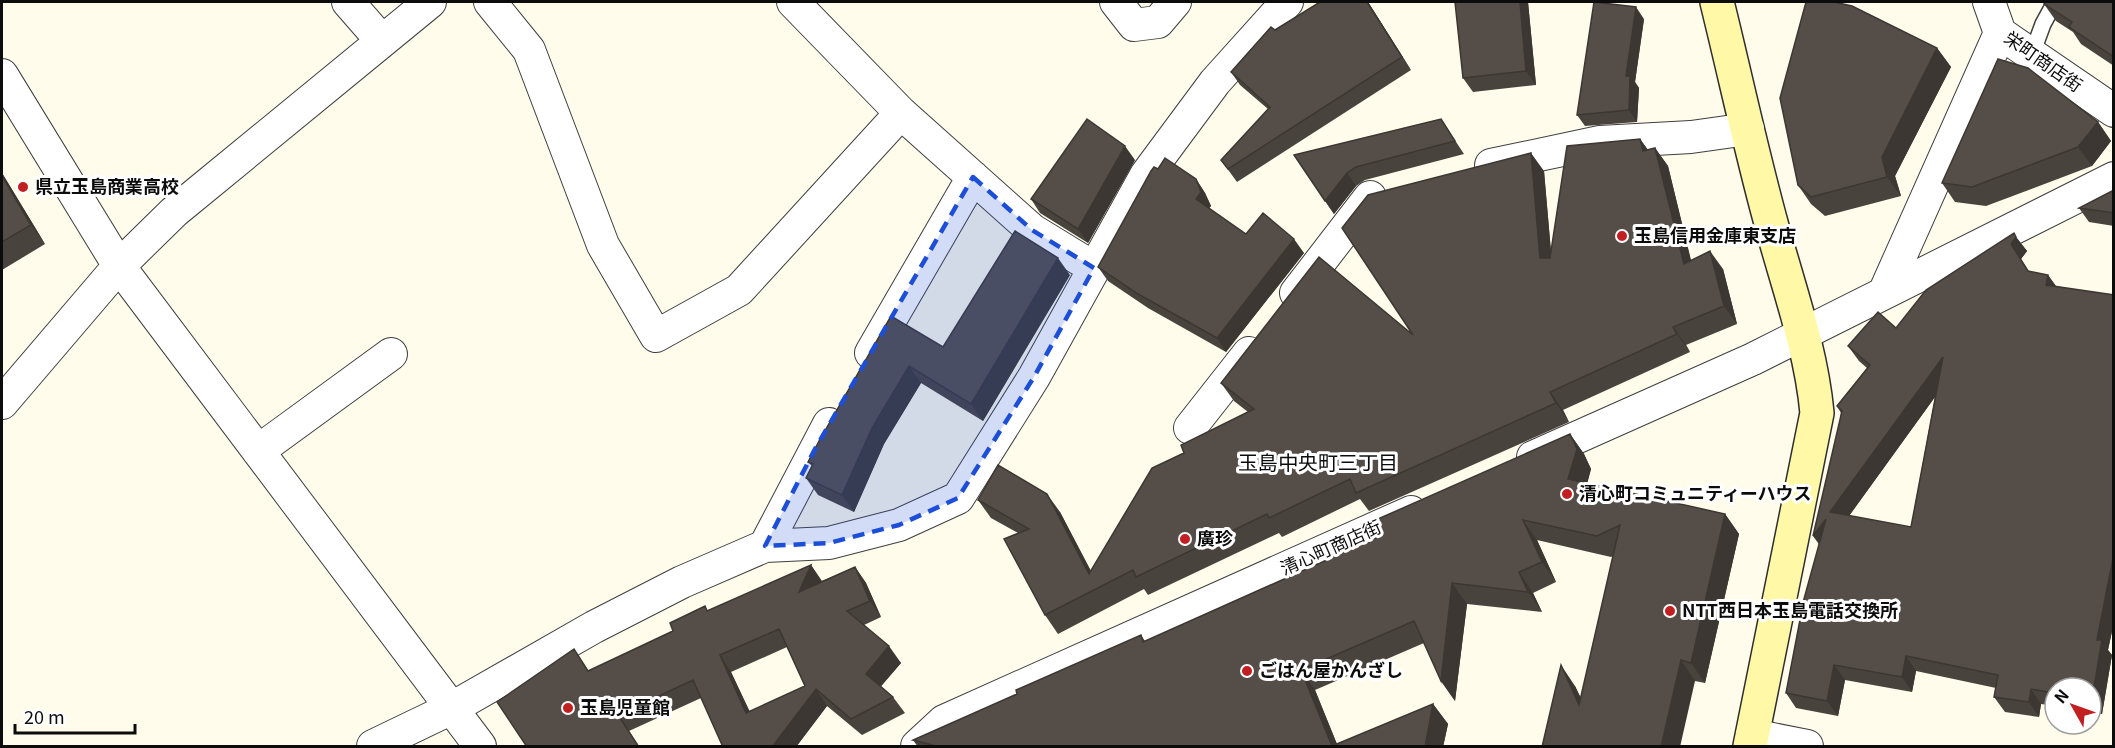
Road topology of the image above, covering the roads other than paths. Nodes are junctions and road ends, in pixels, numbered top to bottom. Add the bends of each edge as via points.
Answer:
1 (348, 2) edge
2 (430, 2) edge
3 (490, 2) edge
4 (794, 2) edge
5 (1116, 2) edge
6 (1175, 2) edge
7 (1287, 2) edge
8 (1717, 2) edge
9 (1989, 2) edge
10 (2055, 2) edge
11 (2000, 33) junction
12 (382, 41) junction
13 (2032, 54) junction
14 (2, 75) edge
15 (2114, 111) edge
16 (901, 112) junction
17 (1748, 129) junction
18 (1459, 173) edge
19 (973, 177) junction
20 (2114, 178) edge
21 (1392, 191) edge
22 (119, 266) junction
23 (1094, 268) junction
24 (1885, 291) junction
25 (1802, 335) junction
26 (391, 354) dead end
27 (2, 403) edge
28 (1190, 428) dead end
29 (258, 451) junction
30 (1503, 471) edge
31 (1437, 500) edge
32 (765, 546) junction
33 (452, 708) junction
34 (1751, 741) edge
35 (373, 747) edge
36 (480, 747) edge
37 (917, 747) edge
38 (1807, 747) edge

1 - 12 street
2 - 12 street
3 - 16 street via 530,50 603,245 656,336 739,290
4 - 16 street
5 - 6 street via 1134,25 1158,22
7 - 23 street via 1215,82 1146,175
8 - 17 street
9 - 11 street, 栄町商店街
10 - 13 lane
11 - 13 street, 栄町商店街
11 - 24 street
12 - 22 street via 174,212
13 - 15 street, 栄町商店街
14 - 22 street
16 - 19 street
17 - 18 street via 1600,142
17 - 25 street
19 - 23 street via 1032,230
19 - 32 street via 850,389
20 - 24 street
21 - 28 street via 1370,197
22 - 27 street
22 - 29 street
23 - 32 street via 1034,377 958,498 899,525 839,540
24 - 25 street
25 - 30 street
25 - 34 street via 1817,413
26 - 29 street
29 - 33 street
31 - 37 street, 清心町商店街 via 944,721
32 - 33 street via 594,627
33 - 35 street
33 - 36 street
34 - 38 street

